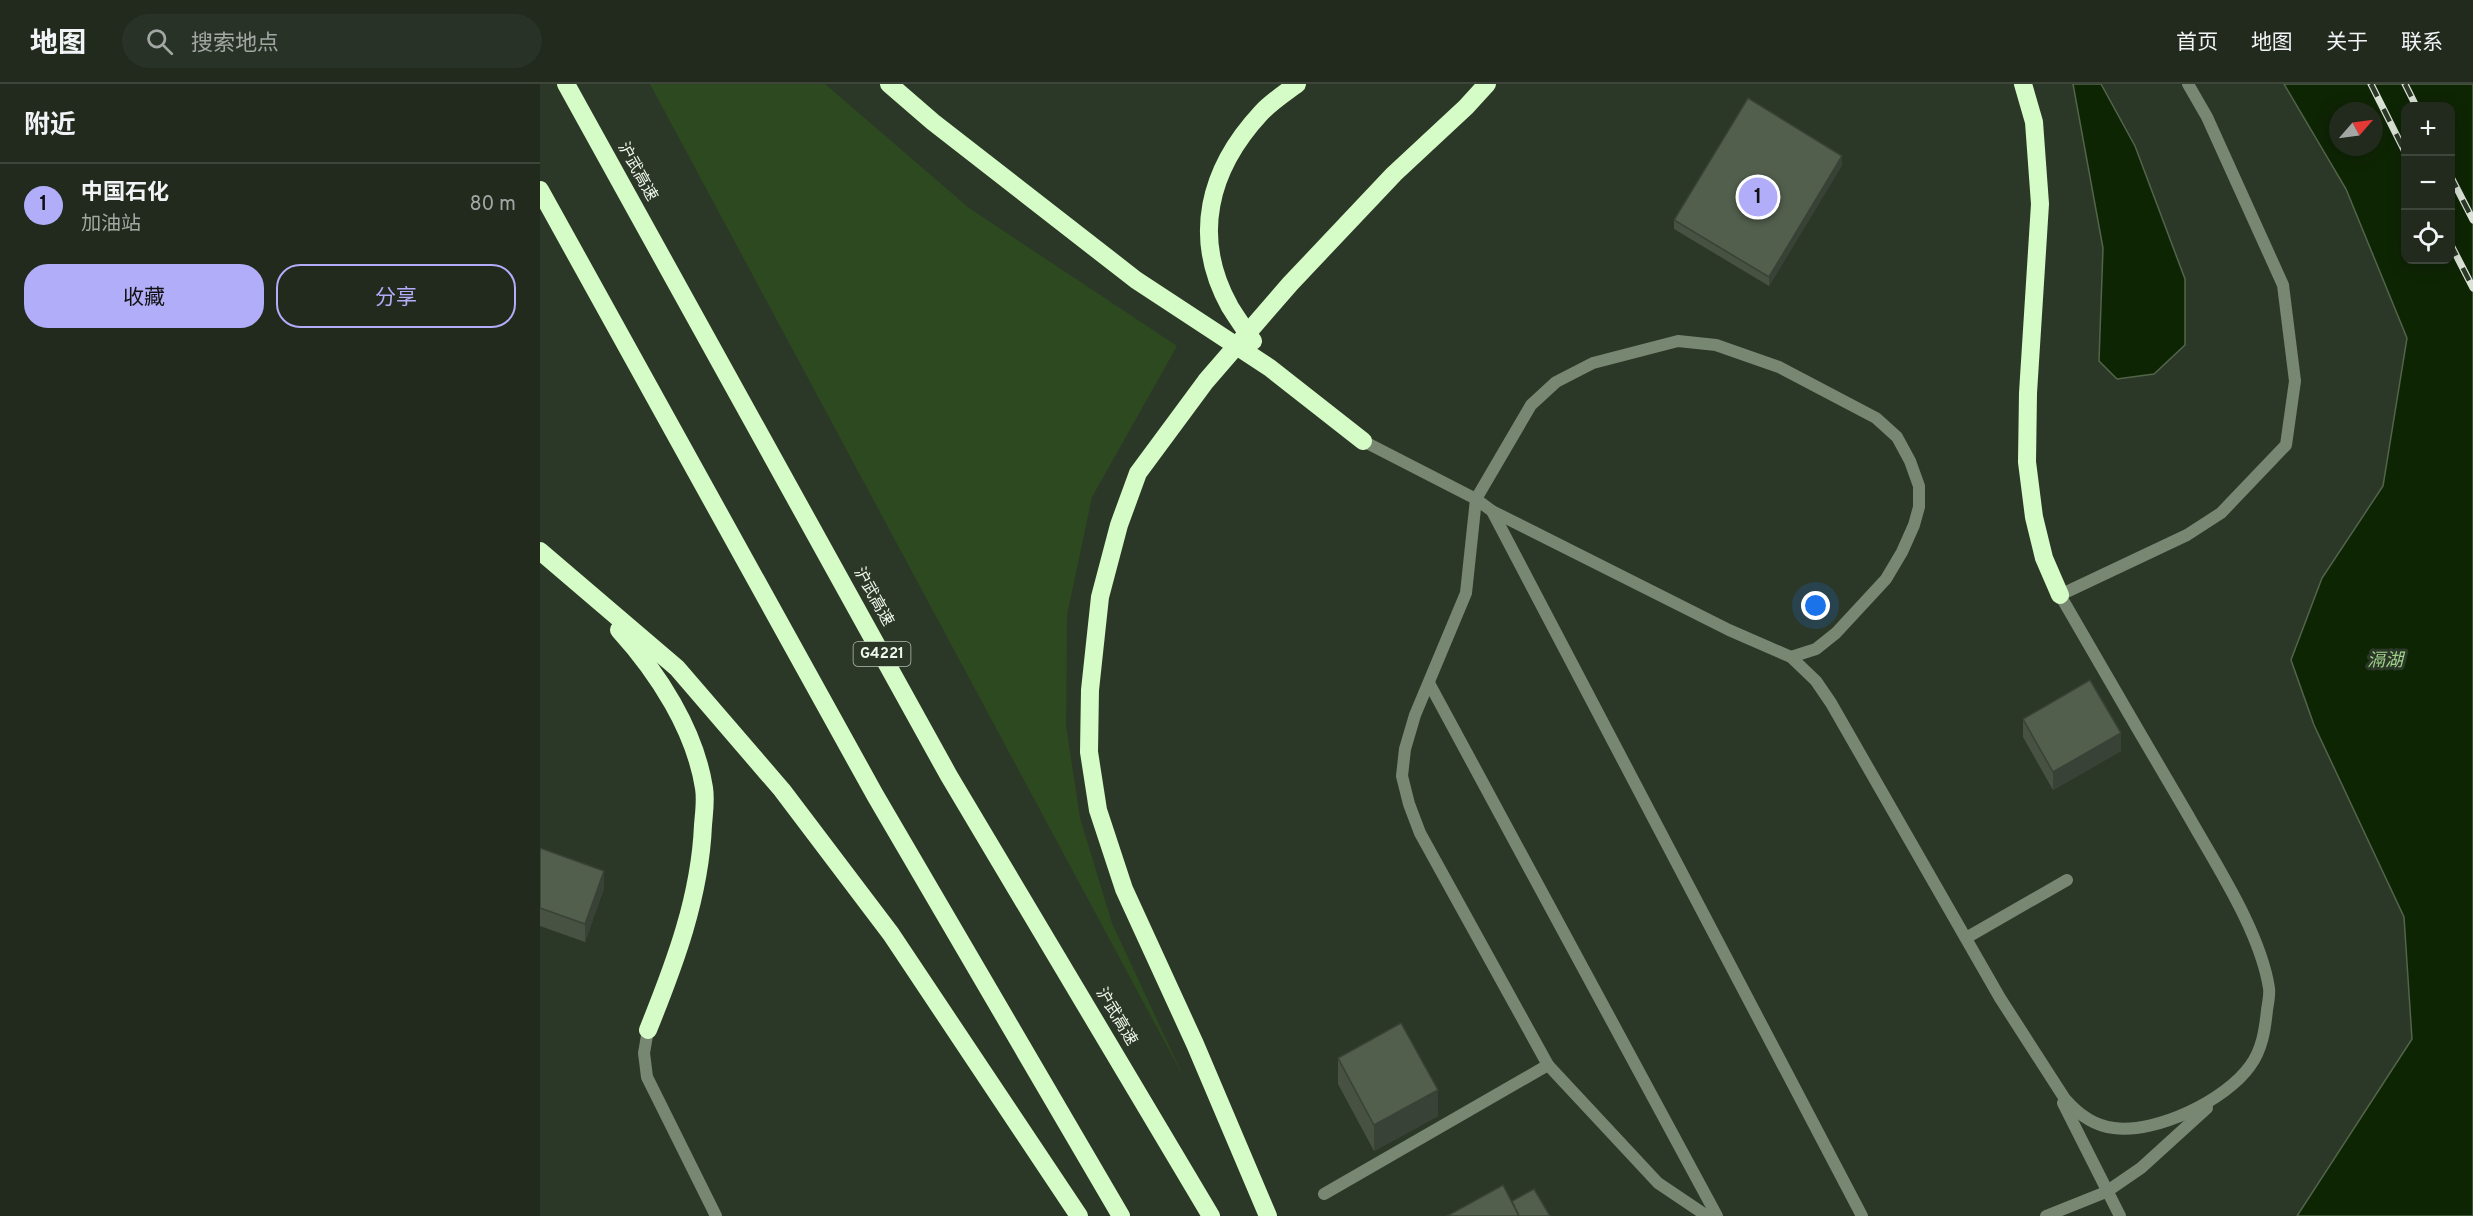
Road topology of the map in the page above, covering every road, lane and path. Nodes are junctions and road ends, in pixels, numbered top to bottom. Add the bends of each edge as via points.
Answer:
1 (566, 84) edge
2 (889, 84) edge
3 (1297, 84) edge
4 (1487, 84) edge
5 (1494, 84) edge
6 (2023, 84) edge
7 (2188, 84) edge
8 (1466, 107) junction
9 (540, 190) edge
10 (1270, 368) junction
11 (1363, 441) joint
12 (1476, 499) junction
13 (1492, 511) junction
14 (540, 551) edge
15 (563, 569) junction
16 (2060, 595) junction
17 (1791, 657) junction
18 (1430, 683) junction
19 (2067, 880) dead end
20 (1966, 938) junction
21 (648, 1030) joint
22 (1548, 1065) junction
23 (2050, 1078) junction
24 (2218, 1097) junction
25 (2106, 1192) junction
26 (1324, 1194) dead end
27 (716, 1216) edge
28 (1079, 1216) edge
29 (1121, 1216) edge
30 (1211, 1216) edge
31 (1268, 1216) edge
32 (1707, 1216) edge
33 (1717, 1216) edge
34 (1862, 1216) edge
35 (2046, 1216) edge
36 (2120, 1216) edge

1 - 30 highway, 沪武高速 / G4221 via 949,776
2 - 10 highway via 1136,280
3 - 10 highway via 1262,111 1234,146 1216,180 1207,225 1214,267 1229,305
4 - 8 highway
5 - 8 highway
6 - 16 highway via 2034,122 2040,204 2027,462 2044,558
7 - 16 lane via 2207,117 2283,285 2295,381 2286,445 2221,513 2187,535
8 - 31 highway via 1394,174 1213,372 1138,473 1100,597 1090,690 1089,752 1098,810 1124,889
9 - 29 highway via 875,795
10 - 11 highway
11 - 12 lane
12 - 13 lane
12 - 17 lane via 1531,405 1556,382 1593,363 1678,341 1716,345 1779,367 1876,418 1897,437 1919,486 1914,525 1886,579 1836,633 1816,649
12 - 18 lane via 1466,593
13 - 17 lane
13 - 34 lane
14 - 15 highway
15 - 21 highway via 638,651 680,716 697,756 705,790 694,899 675,963
15 - 28 highway via 677,668 782,790 891,934
16 - 24 lane via 2228,885 2256,943 2270,989 2264,1037 2250,1066
17 - 20 lane via 1816,681 1831,703
18 - 22 lane via 1404,749 1402,776 1409,804 1420,833
18 - 33 lane
19 - 20 lane
20 - 23 lane
21 - 27 lane via 644,1053 647,1077
22 - 26 lane
22 - 32 lane via 1658,1183
23 - 24 lane via 2078,1113 2113,1128 2129,1129 2164,1121
23 - 25 lane
24 - 25 lane via 2141,1168
25 - 35 lane
25 - 36 lane

